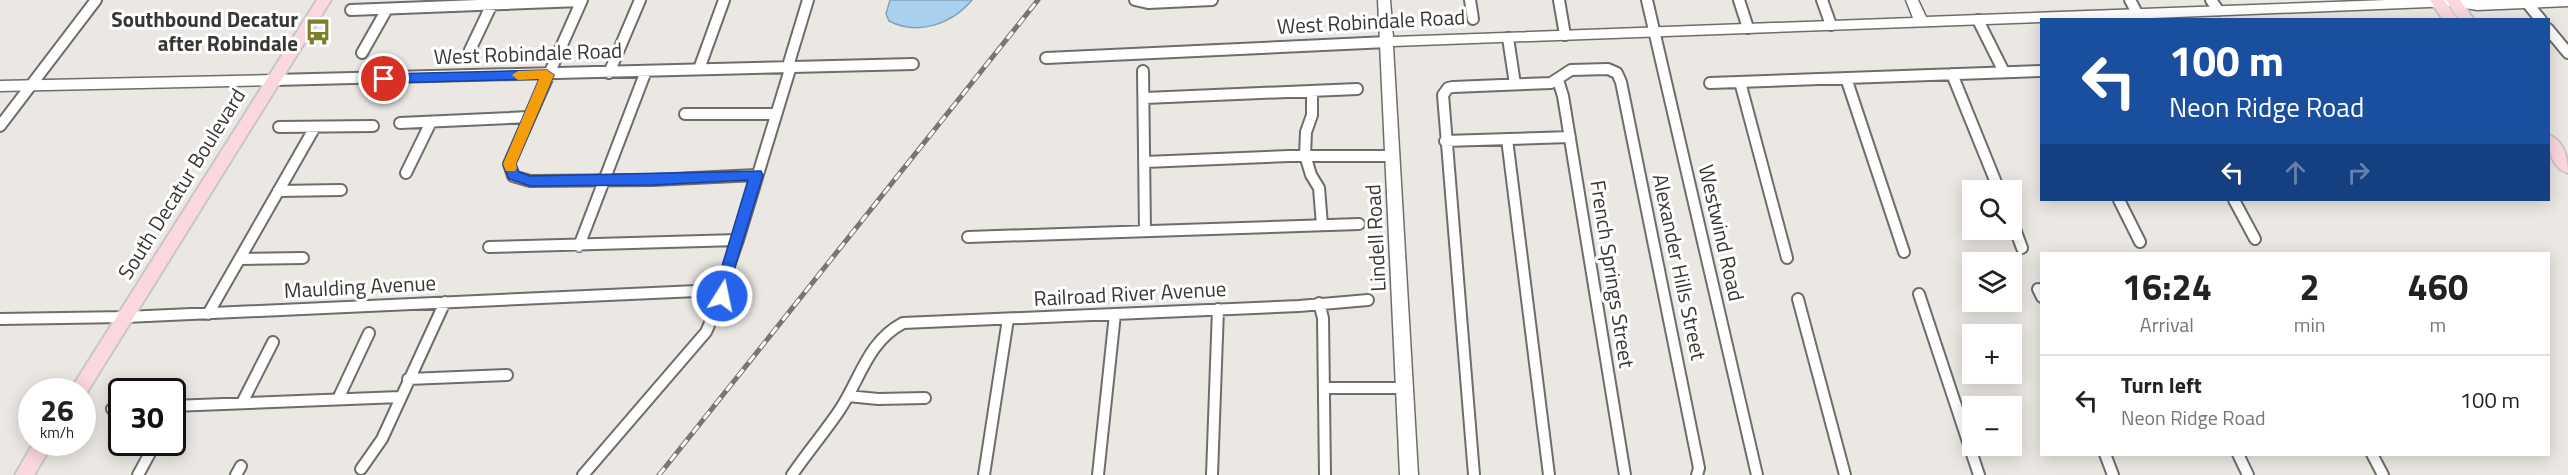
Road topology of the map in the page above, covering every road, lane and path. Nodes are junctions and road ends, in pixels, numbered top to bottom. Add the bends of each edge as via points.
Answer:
1 (96, 0) edge
2 (324, 0) edge
3 (640, 0) edge
4 (723, 0) edge
5 (808, 0) edge
6 (1135, 0) edge
7 (1212, 0) edge
8 (1384, 0) edge
9 (1470, 0) edge
10 (1559, 0) edge
11 (1647, 0) edge
12 (1739, 0) edge
13 (1822, 0) edge
14 (1912, 0) edge
15 (2130, 0) edge
16 (582, 1) edge
17 (2448, 1) edge
18 (2568, 2) edge
19 (492, 4) junction
20 (2528, 4) junction
21 (2215, 5) edge
22 (387, 9) junction
23 (351, 10) dead end
24 (2137, 14) junction
25 (2451, 18) edge
26 (2465, 18) edge
27 (2539, 18) edge
28 (1473, 19) dead end
29 (1978, 20) junction
30 (1921, 22) junction
31 (1831, 25) junction
32 (1748, 28) junction
33 (2550, 31) edge
34 (1655, 32) junction
35 (1565, 35) junction
36 (1508, 38) junction
37 (1387, 42) junction
38 (470, 50) dead end
39 (362, 53) dead end
40 (2568, 53) edge
41 (1046, 58) dead end
42 (913, 64) dead end
43 (789, 66) junction
44 (699, 69) junction
45 (646, 71) junction
46 (1143, 71) dead end
47 (2040, 71) edge
48 (2004, 72) junction
49 (609, 73) junction
50 (1952, 74) junction
51 (547, 75) junction
52 (1846, 78) junction
53 (274, 80) junction
54 (1558, 80) junction
55 (1740, 82) junction
56 (1710, 83) dead end
57 (1515, 84) junction
58 (32, 85) junction
59 (0, 86) edge
60 (1357, 89) dead end
61 (1312, 91) junction
62 (1145, 98) junction
63 (685, 114) dead end
64 (776, 114) junction
65 (530, 117) junction
66 (431, 122) junction
67 (400, 123) dead end
68 (0, 126) edge
69 (374, 126) dead end
70 (315, 127) junction
71 (279, 128) dead end
72 (1570, 137) junction
73 (1507, 139) junction
74 (1445, 141) junction
75 (2550, 142) edge
76 (1305, 155) junction
77 (1394, 156) junction
78 (1145, 162) junction
79 (2568, 167) edge
80 (406, 173) dead end
81 (756, 175) junction
82 (604, 179) junction
83 (1995, 180) edge
84 (341, 190) dead end
85 (278, 191) junction
86 (2119, 201) edge
87 (2235, 201) edge
88 (1322, 225) junction
89 (1359, 225) dead end
90 (1145, 231) junction
91 (968, 237) dead end
92 (2255, 239) dead end
93 (738, 240) junction
94 (2019, 240) edge
95 (2140, 243) dead end
96 (579, 246) junction
97 (489, 247) dead end
98 (2022, 248) dead end
99 (1904, 252) dead end
100 (303, 258) dead end
101 (1787, 258) dead end
102 (240, 259) junction
103 (1919, 294) dead end
104 (718, 296) junction
105 (1798, 298) dead end
106 (1368, 300) dead end
107 (445, 303) junction
108 (1319, 303) junction
109 (1218, 309) junction
110 (208, 314) junction
111 (1114, 314) junction
112 (126, 317) junction
113 (1008, 318) junction
114 (0, 319) edge
115 (369, 333) dead end
116 (273, 342) dead end
117 (507, 375) dead end
118 (87, 378) edge
119 (408, 379) junction
120 (1324, 388) junction
121 (1404, 388) junction
122 (848, 396) junction
123 (400, 397) junction
124 (925, 398) dead end
125 (338, 399) junction
126 (242, 403) junction
127 (186, 407) edge
128 (36, 456) edge
129 (148, 456) edge
130 (2106, 456) edge
131 (2239, 456) edge
132 (2373, 456) edge
133 (361, 469) dead end
134 (24, 475) edge
135 (138, 475) edge
136 (584, 475) edge
137 (792, 475) edge
138 (984, 475) edge
139 (1098, 475) edge
140 (1212, 475) edge
141 (1325, 475) edge
142 (1409, 475) edge
143 (1474, 475) edge
144 (1549, 475) edge
145 (1625, 475) edge
146 (1697, 475) edge
147 (1757, 475) edge
148 (1845, 475) edge
149 (1979, 475) edge
150 (2113, 475) edge
151 (2248, 475) edge
152 (2384, 475) edge

1 - 58 street
2 - 53 main road, South Decatur Boulevard
3 - 49 street
4 - 44 street
5 - 43 street
6 - 7 street
8 - 37 street, Lindell Road
9 - 28 street
10 - 35 street
11 - 34 street, Westwind Road
12 - 32 street
13 - 31 street
14 - 30 street
15 - 24 street
16 - 19 street
16 - 51 street
17 - 20 street, West Robindale Road via 2477,6
17 - 21 street, West Robindale Road
17 - 25 main road
17 - 26 main road
18 - 20 street, West Robindale Road
19 - 22 street
19 - 38 street
20 - 27 street
21 - 24 street, West Robindale Road
22 - 23 street
22 - 39 street
24 - 29 street, West Robindale Road
29 - 30 street, West Robindale Road
29 - 48 street
30 - 31 street, West Robindale Road
31 - 32 street, West Robindale Road
32 - 34 street, West Robindale Road
33 - 40 street
34 - 35 street, West Robindale Road
34 - 147 street, Westwind Road
35 - 36 street, West Robindale Road
36 - 37 street, West Robindale Road
36 - 57 street
37 - 41 street, West Robindale Road
37 - 77 street, Lindell Road
42 - 43 street, West Robindale Road
43 - 44 street, West Robindale Road
43 - 64 street
44 - 45 street, West Robindale Road
45 - 49 street, West Robindale Road
45 - 82 street
46 - 62 street
47 - 48 street
48 - 50 street
49 - 51 street, West Robindale Road
50 - 52 street
50 - 83 street
51 - 53 street, West Robindale Road
51 - 65 street
52 - 55 street
52 - 99 street
53 - 58 street, West Robindale Road
53 - 112 main road, South Decatur Boulevard
54 - 57 street
54 - 72 street, French Springs Street
54 - 146 street, Alexander Hills Street via 1570,70 1614,70 1621,82 1700,468
55 - 56 street
55 - 101 street
57 - 74 street via 1453,87 1444,91
58 - 59 street, West Robindale Road
58 - 68 street
60 - 61 street
61 - 62 street
61 - 76 street
62 - 78 street
63 - 64 street
64 - 81 street
65 - 66 street
65 - 82 street via 509,164 513,176 530,181
66 - 67 street
66 - 80 street
69 - 70 street
70 - 71 street
70 - 85 street
72 - 73 street
72 - 145 street, French Springs Street
73 - 74 street
73 - 144 street
74 - 143 street
75 - 79 main road
76 - 77 street
76 - 78 street
76 - 88 street via 1319,188
77 - 121 street, Lindell Road
78 - 90 street
81 - 82 street
81 - 93 street
82 - 96 street
84 - 85 street
85 - 102 street
86 - 95 street
87 - 92 street
88 - 89 street
88 - 90 street
90 - 91 street
93 - 96 street
93 - 104 street
94 - 98 street
96 - 97 street
100 - 102 street
102 - 110 street
103 - 149 street
104 - 107 street, Maulding Avenue via 697,291
104 - 136 street via 706,332
105 - 148 street
106 - 108 street, Railroad River Avenue
107 - 110 street, Maulding Avenue
107 - 119 street
108 - 109 street, Railroad River Avenue
108 - 120 street via 1323,318
109 - 111 street, Railroad River Avenue
109 - 140 street
110 - 112 street, Maulding Avenue
111 - 113 street, Railroad River Avenue
111 - 139 street
112 - 114 street, Maulding Avenue
112 - 118 main road, South Decatur Boulevard
113 - 122 street, Railroad River Avenue via 895,326 864,364
113 - 138 street
115 - 125 street
116 - 126 street
117 - 119 street
119 - 123 street
120 - 121 street
120 - 141 street
121 - 142 street, Lindell Road
122 - 124 street
122 - 137 street
123 - 125 street
123 - 133 street via 382,439
125 - 126 street
126 - 127 street
128 - 134 main road
129 - 135 street
130 - 150 street
131 - 151 street
132 - 152 street

